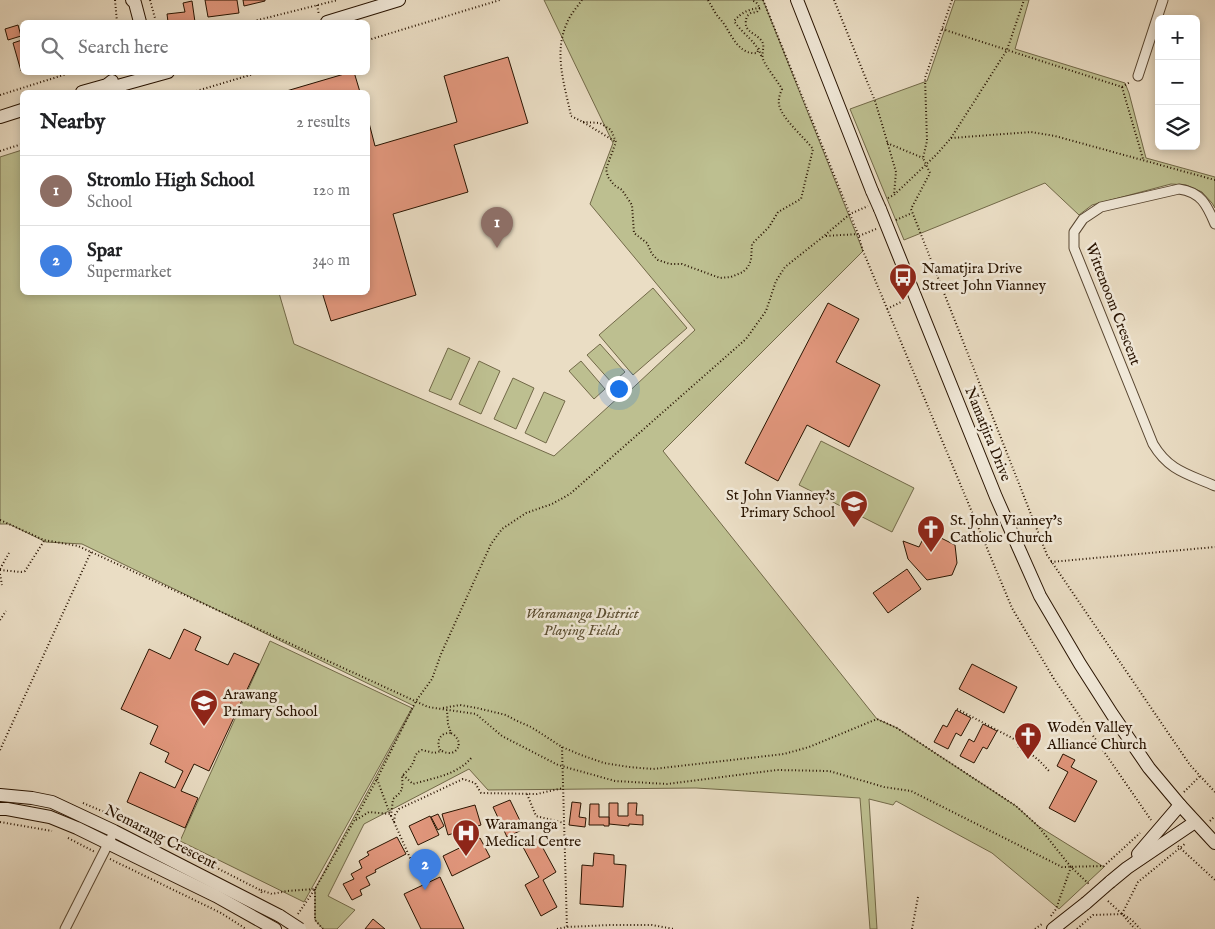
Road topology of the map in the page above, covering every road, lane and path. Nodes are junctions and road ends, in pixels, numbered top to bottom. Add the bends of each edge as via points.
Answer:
1 (115, 0) edge
2 (131, 0) edge
3 (150, 0) edge
4 (338, 0) edge
5 (399, 0) edge
6 (500, 0) edge
7 (582, 0) edge
8 (708, 0) edge
9 (751, 0) edge
10 (764, 0) edge
11 (797, 0) edge
12 (834, 0) edge
13 (952, 0) edge
14 (1024, 0) edge
15 (1164, 0) edge
16 (318, 5) junction
17 (760, 8) junction
18 (323, 18) edge
19 (117, 20) edge
20 (132, 20) edge
21 (139, 20) edge
22 (155, 20) edge
23 (258, 20) edge
24 (942, 29) junction
25 (370, 39) edge
26 (759, 48) junction
27 (1007, 50) junction
28 (763, 59) junction
29 (63, 75) edge
30 (147, 75) edge
31 (250, 75) edge
32 (1138, 76) dead end
33 (89, 90) edge
34 (200, 90) edge
35 (0, 95) edge
36 (20, 111) edge
37 (0, 116) edge
38 (584, 122) junction
39 (951, 138) junction
40 (616, 142) junction
41 (887, 143) junction
42 (20, 145) edge
43 (0, 151) edge
44 (923, 158) junction
45 (1143, 160) junction
46 (926, 165) junction
47 (1215, 180) edge
48 (850, 214) junction
49 (1215, 224) edge
50 (858, 234) junction
51 (824, 236) junction
52 (915, 295) junction
53 (887, 309) junction
54 (1215, 486) edge
55 (0, 520) edge
56 (44, 540) junction
57 (1215, 547) edge
58 (91, 552) junction
59 (9, 553) dead end
60 (1051, 562) junction
61 (0, 570) edge
62 (0, 574) edge
63 (2, 585) dead end
64 (6, 611) dead end
65 (0, 620) edge
66 (416, 701) junction
67 (447, 708) junction
68 (957, 709) dead end
69 (451, 733) junction
70 (562, 748) junction
71 (0, 750) edge
72 (441, 751) junction
73 (472, 757) dead end
74 (562, 766) junction
75 (1050, 772) dead end
76 (403, 775) junction
77 (377, 779) junction
78 (563, 788) junction
79 (1215, 792) edge
80 (0, 794) edge
81 (527, 794) junction
82 (1180, 805) junction
83 (0, 809) edge
84 (390, 815) junction
85 (1215, 816) edge
86 (0, 822) edge
87 (354, 822) junction
88 (394, 822) junction
89 (1152, 822) dead end
90 (564, 823) junction
91 (1198, 825) junction
92 (1145, 828) dead end
93 (58, 832) dead end
94 (66, 837) dead end
95 (111, 837) junction
96 (1187, 842) dead end
97 (1215, 843) edge
98 (1180, 848) junction
99 (102, 855) junction
100 (1071, 867) junction
101 (1127, 868) junction
102 (415, 869) dead end
103 (1215, 880) edge
104 (1090, 884) dead end
105 (315, 889) junction
106 (260, 890) dead end
107 (918, 897) dead end
108 (1108, 901) dead end
109 (298, 914) dead end
110 (1122, 914) junction
111 (1048, 924) edge
112 (274, 928) edge
113 (567, 928) edge
114 (65, 929) edge
115 (246, 929) edge
116 (300, 929) edge
117 (323, 929) edge
118 (557, 929) edge
119 (674, 929) edge
120 (912, 929) edge
121 (1035, 929) edge
122 (1078, 929) edge
123 (1135, 929) edge
124 (1140, 929) edge

1 - 19 path
2 - 20 main road via 128,4
2 - 21 main road via 135,3
3 - 22 path
4 - 16 path
5 - 18 main road
6 - 25 path
7 - 38 path via 567,22 561,41 561,55 571,116
8 - 26 path via 742,49 750,54 758,53
9 - 17 path
10 - 48 path
11 - 52 main road, Namatjira Drive, bridge
12 - 41 path via 875,101
13 - 24 path
14 - 27 path
15 - 32 street
16 - 18 path
16 - 23 path
17 - 26 path via 740,14 734,22
17 - 28 path via 745,21 746,28 764,47
24 - 27 path
24 - 44 path via 925,78 927,141
26 - 28 path
27 - 39 path
27 - 45 path via 1122,87
28 - 40 path via 782,89 778,102 780,109 813,149 801,199 778,212 770,227 752,244 751,260 743,272 720,278 682,264 658,260 652,254 646,243 634,233 632,205 608,177 606,169
29 - 35 path
30 - 33 main road via 114,80
31 - 34 path
36 - 37 main road
38 - 40 path
38 - 40 path via 600,123 611,130
39 - 45 path via 1031,132
39 - 46 path
41 - 44 path
41 - 46 path via 896,172 894,195
42 - 43 path
44 - 46 path
45 - 47 path
46 - 60 path via 930,173 911,209
48 - 50 path
48 - 51 path
49 - 54 street, Wittenoom Crescent via 1197,195 1179,189 1101,207 1083,219 1074,232 1074,248 1153,444 1174,469
50 - 51 path
50 - 53 path
51 - 66 path via 785,267 776,281 766,311 746,338 570,494 526,513 502,529 491,544 432,679
52 - 53 path
52 - 82 main road, Namatjira Drive via 996,497 1040,596 1112,714 1149,768
53 - 89 path via 1012,608 1054,678
55 - 56 path
56 - 58 path via 78,546
56 - 61 path via 25,570
57 - 60 path
58 - 66 path
58 - 71 path
59 - 61 path
60 - 79 path via 1190,765
62 - 63 path
64 - 65 path
66 - 67 path via 428,707
66 - 77 path
67 - 69 path
67 - 70 path via 460,705 506,715
67 - 74 path via 476,714 502,736
68 - 75 path via 1016,740 1020,750 1035,757
69 - 72 path via 439,738
69 - 72 path via 457,737 457,750 451,754
70 - 74 path
70 - 100 path via 604,763 653,769 784,754 877,719 1016,806 1038,826
72 - 76 path via 418,752
73 - 76 path via 448,774 412,784
74 - 78 path
74 - 100 path via 615,780 667,784 777,770 829,771 884,787 911,791 1062,867
76 - 84 path via 401,793 393,799
77 - 84 path
77 - 87 path
78 - 81 path
78 - 90 path
80 - 95 main road, Nemarang Crescent via 52,802
81 - 88 path via 481,793 475,783 463,779 399,809
81 - 90 path via 536,816
82 - 91 main road, Namatjira Drive
82 - 101 main road
83 - 95 main road, Nemarang Crescent via 50,817
84 - 87 path via 369,812
84 - 88 path
85 - 91 path
86 - 93 path
87 - 105 path
88 - 102 path
90 - 113 path
91 - 97 main road, Namatjira Drive
91 - 101 main road
92 - 100 path via 1104,866
94 - 99 path
95 - 99 street
95 - 112 main road, Nemarang Crescent
95 - 116 main road, Nemarang Crescent, bridge via 280,916
96 - 98 path
98 - 103 path
98 - 110 path via 1138,882
99 - 114 street
99 - 115 path
100 - 104 path
100 - 111 path
101 - 111 main road, bridge via 1086,903
105 - 106 path via 272,894
105 - 109 path
105 - 117 path via 315,920
107 - 120 path
108 - 110 path
110 - 122 path via 1093,915
110 - 123 path
110 - 124 path
111 - 121 path
113 - 118 path
113 - 119 path via 652,925

